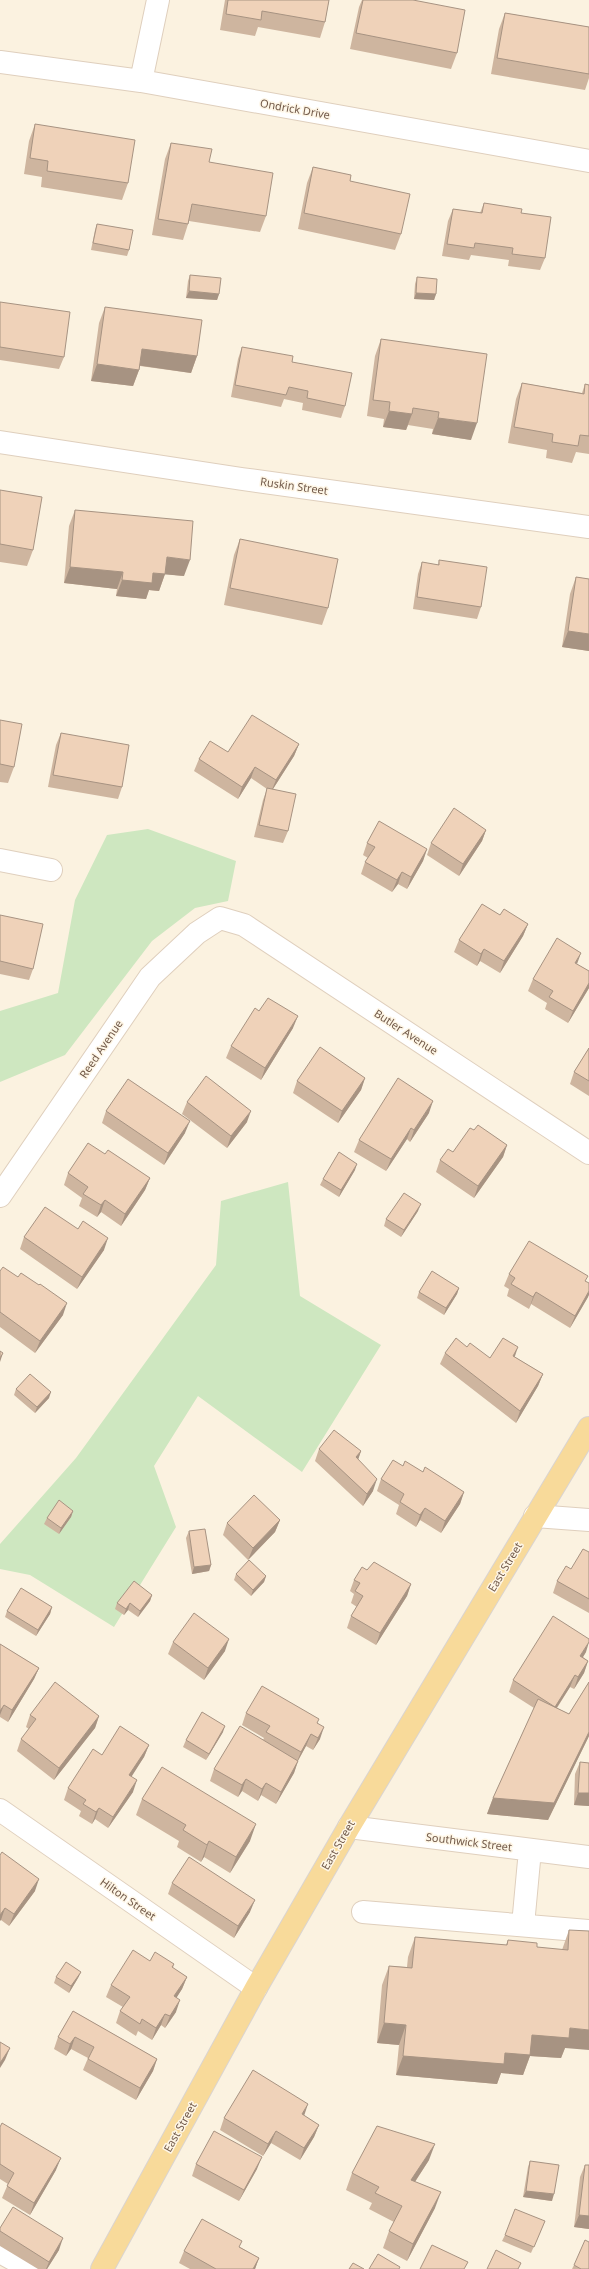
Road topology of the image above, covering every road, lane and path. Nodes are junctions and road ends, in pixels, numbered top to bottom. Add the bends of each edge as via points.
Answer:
1 (158, 0) edge
2 (0, 62) edge
3 (141, 81) junction
4 (589, 162) edge
5 (0, 442) edge
6 (589, 527) edge
7 (0, 860) edge
8 (51, 870) dead end
9 (220, 918) joint
10 (589, 1153) edge
11 (0, 1196) edge
12 (589, 1428) edge
13 (536, 1516) junction
14 (589, 1520) edge
15 (0, 1810) edge
16 (348, 1827) junction
17 (530, 1850) junction
18 (589, 1857) edge
19 (363, 1912) dead end
20 (523, 1925) junction
21 (589, 1931) edge
22 (256, 1988) junction
23 (0, 2252) edge
24 (31, 2269) edge
25 (102, 2269) edge

1 - 3 street
2 - 3 street, Ondrick Drive
3 - 4 street, Ondrick Drive
5 - 6 street, Ruskin Street via 242,479
7 - 8 street
9 - 10 street, Butler Avenue via 244,925
9 - 11 street, Reed Avenue via 197,934 150,977
12 - 13 main road, East Street
13 - 14 street
13 - 16 main road, East Street
15 - 22 street, Hilton Street
16 - 17 street, Southwick Street
16 - 22 main road, East Street
17 - 18 street, Southwick Street
17 - 20 street
19 - 20 street
20 - 21 street
22 - 25 main road, East Street
23 - 24 street

